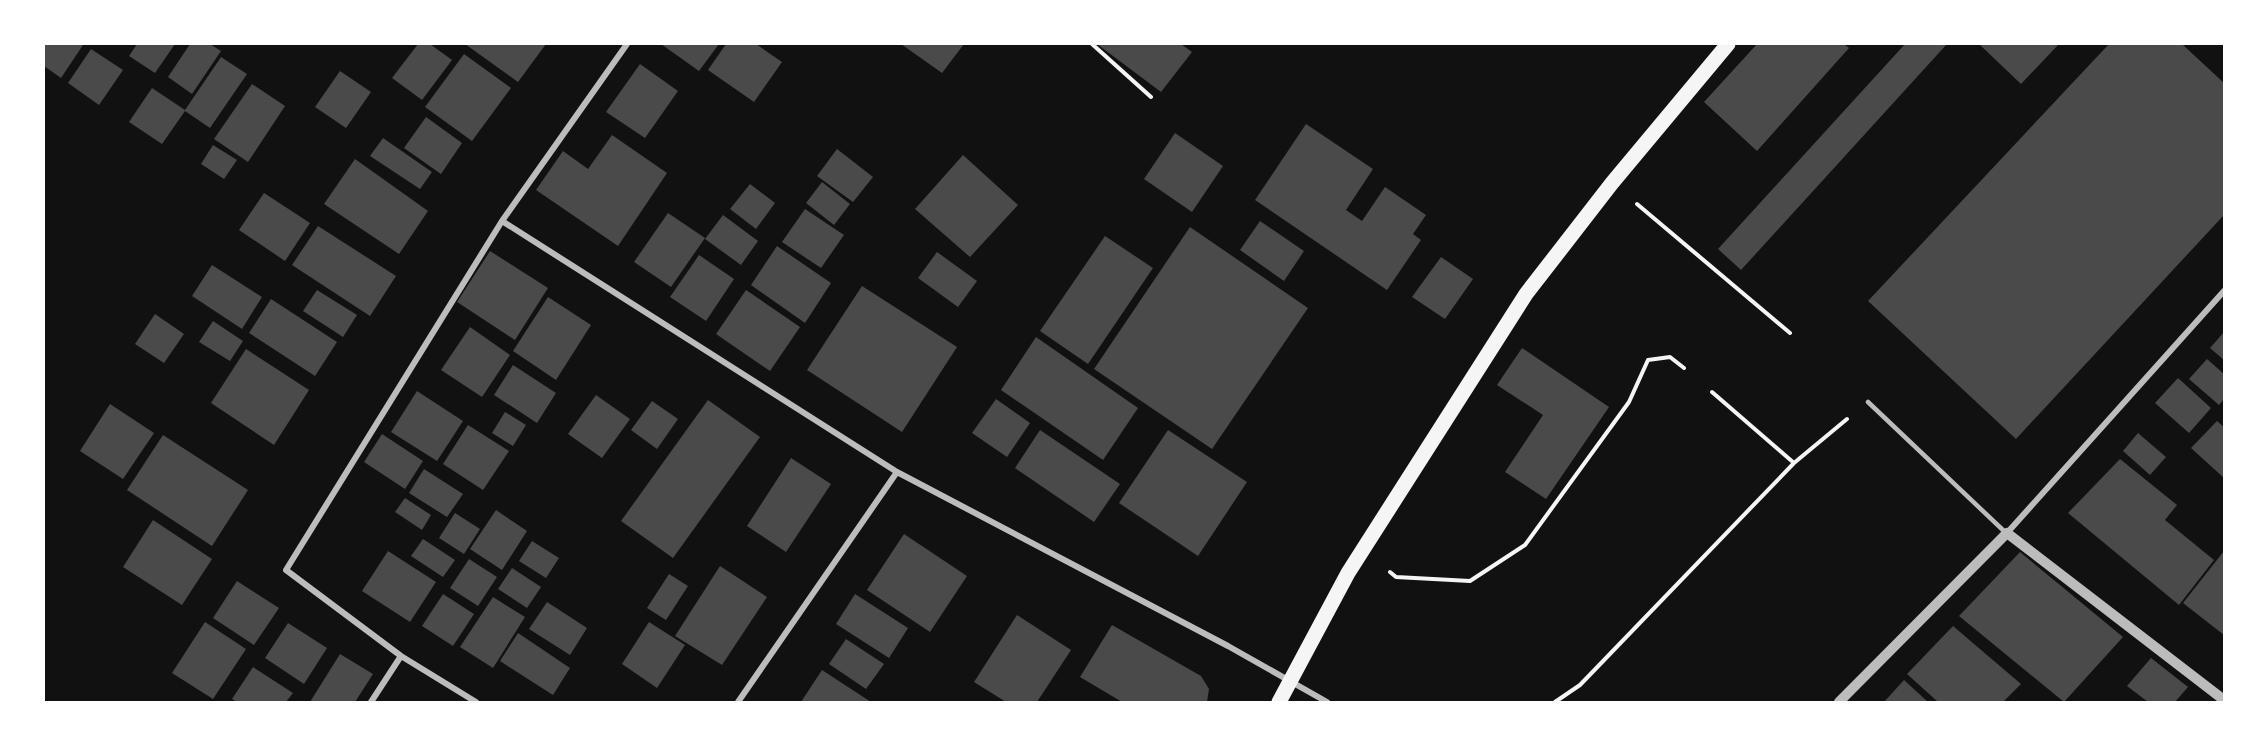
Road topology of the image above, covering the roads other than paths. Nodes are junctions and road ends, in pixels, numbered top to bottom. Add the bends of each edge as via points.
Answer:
1 (627, 44) edge
2 (1728, 44) edge
3 (502, 221) junction
4 (2224, 291) edge
5 (1868, 402) road end
6 (897, 472) junction
7 (2007, 533) junction
8 (401, 656) junction
9 (1291, 683) junction
10 (2224, 700) edge
11 (371, 702) edge
12 (476, 702) edge
13 (738, 702) edge
14 (1279, 702) edge
15 (1327, 702) edge
16 (1839, 702) edge

1 - 3 street
2 - 9 main road via 1526,294 1348,573
3 - 6 street
3 - 8 street via 286,570
4 - 7 street
5 - 7 lane
6 - 9 street
6 - 13 street
7 - 10 street
7 - 16 street
8 - 11 street
8 - 12 street
9 - 14 main road
9 - 15 street

